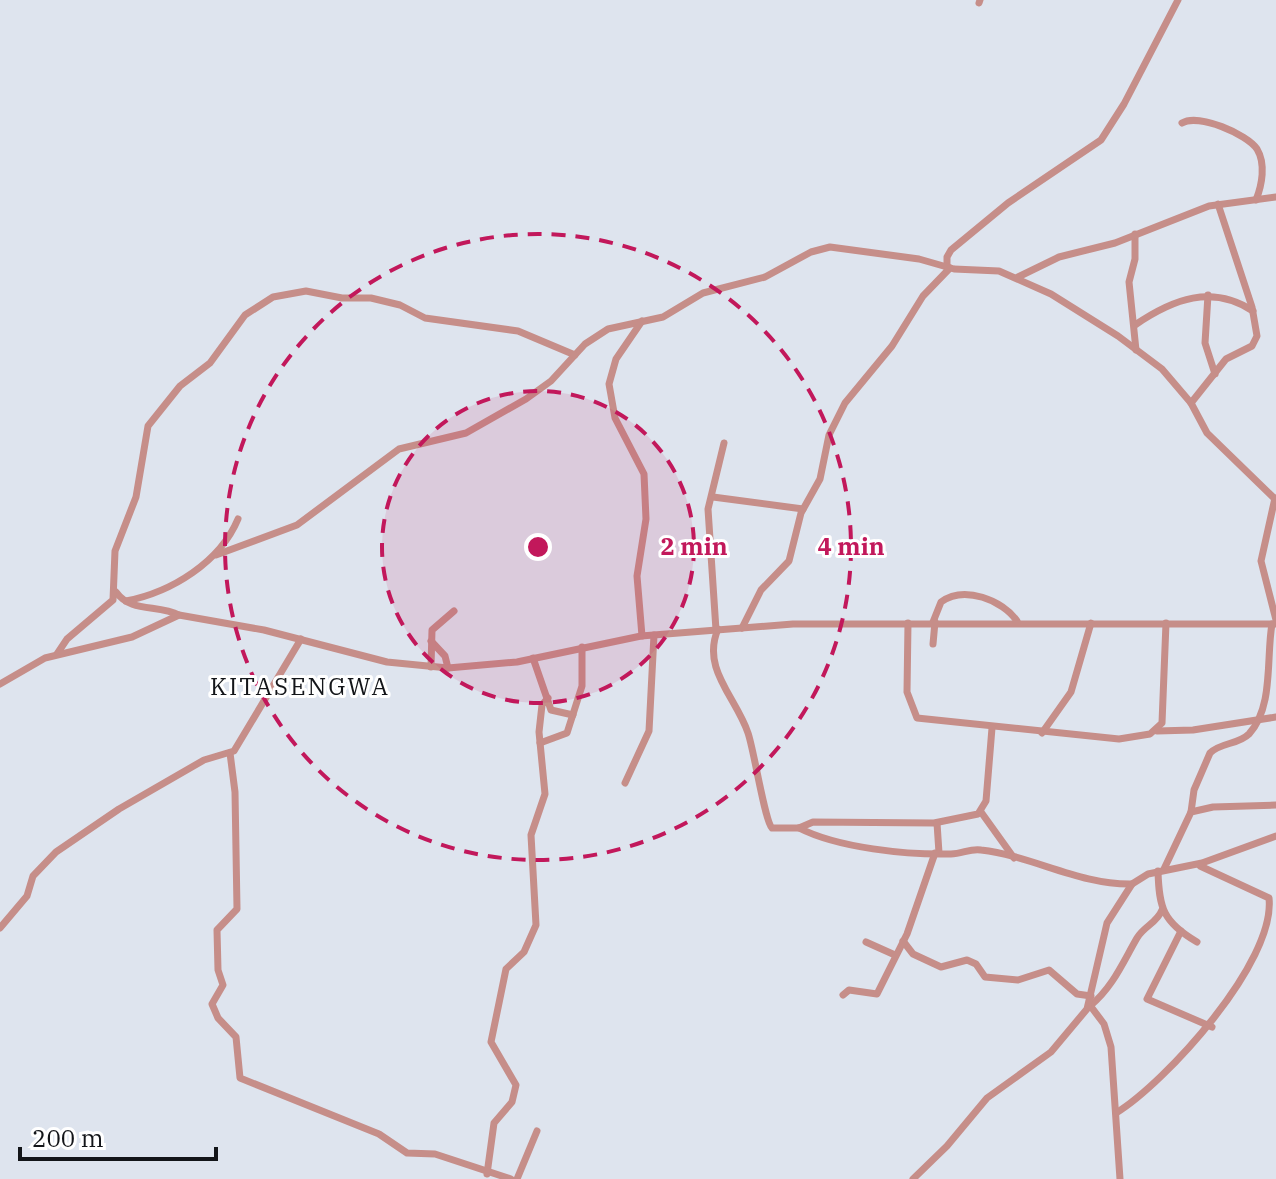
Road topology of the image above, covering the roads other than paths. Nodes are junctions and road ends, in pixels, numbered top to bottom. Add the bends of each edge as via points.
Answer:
1 (1178, 0) edge
2 (1182, 123) dead end
3 (1276, 197) edge
4 (1256, 200) junction
5 (1218, 204) junction
6 (1135, 234) junction
7 (948, 268) junction
8 (1018, 277) junction
9 (1208, 295) junction
10 (1253, 311) junction
11 (642, 321) junction
12 (1135, 325) junction
13 (1136, 350) junction
14 (575, 355) junction
15 (1215, 374) junction
16 (1191, 403) junction
17 (724, 443) dead end
18 (713, 497) junction
19 (1275, 499) edge
20 (803, 509) junction
21 (1274, 513) edge
22 (238, 519) dead end
23 (216, 555) junction
24 (116, 592) junction
25 (126, 601) junction
26 (454, 611) dead end
27 (179, 615) junction
28 (1017, 621) junction
29 (934, 622) junction
30 (908, 623) junction
31 (1091, 623) junction
32 (1166, 623) junction
33 (1275, 623) edge
34 (742, 628) junction
35 (717, 630) junction
36 (654, 635) junction
37 (642, 636) junction
38 (301, 639) junction
39 (431, 641) junction
40 (933, 644) dead end
41 (582, 647) junction
42 (57, 654) junction
43 (533, 658) junction
44 (431, 667) junction
45 (448, 668) junction
46 (0, 684) edge
47 (548, 698) junction
48 (573, 715) junction
49 (1276, 717) edge
50 (1258, 718) junction
51 (992, 728) junction
52 (1157, 731) junction
53 (1042, 733) junction
54 (540, 743) junction
55 (230, 753) junction
56 (625, 783) dead end
57 (1276, 805) edge
58 (981, 812) junction
59 (1191, 812) junction
60 (937, 823) junction
61 (799, 828) junction
62 (1276, 836) edge
63 (937, 853) junction
64 (1014, 858) junction
65 (1197, 865) junction
66 (1161, 870) junction
67 (1132, 884) junction
68 (1274, 904) edge
69 (1162, 910) junction
70 (0, 928) edge
71 (1181, 931) junction
72 (903, 941) junction
73 (866, 942) dead end
74 (1197, 942) dead end
75 (895, 955) junction
76 (843, 995) dead end
77 (1090, 1002) junction
78 (1212, 1027) junction
79 (1116, 1113) junction
80 (537, 1131) dead end
81 (486, 1175) edge
82 (514, 1179) edge
83 (913, 1179) edge
84 (1120, 1179) edge

1 - 7 street via 1101,140 1008,203 951,250
2 - 4 street via 1192,118 1227,128 1255,147 1263,180
3 - 4 street
4 - 5 street
5 - 6 street
5 - 10 street
6 - 8 street via 1059,257
6 - 12 street via 1129,282
7 - 8 street
7 - 11 street via 919,259 824,248 765,277 713,289 663,317
7 - 20 street via 848,397 829,435 820,479
8 - 13 street
9 - 10 street via 1233,299
9 - 12 street via 1169,305
9 - 15 street via 1205,343
10 - 15 street via 1255,342 1233,354
11 - 14 street via 608,329
11 - 37 street via 611,368 609,384 615,418 644,474 646,519 637,576
12 - 13 street
13 - 16 street via 1162,369
14 - 23 street via 538,392 466,433 399,449 297,525
14 - 24 street via 518,331 425,318 371,298 306,291 273,297 245,315 210,363 180,386 148,426 136,497 116,544
15 - 16 street
16 - 19 street via 1207,433
17 - 18 street
18 - 20 street
18 - 35 street via 708,539
19 - 21 street
20 - 34 street via 789,561 761,590
21 - 33 street via 1261,561
22 - 23 street
23 - 25 street via 176,582
24 - 25 street
24 - 42 street
25 - 27 street
26 - 39 street via 435,626
27 - 38 street
27 - 42 street via 132,637
28 - 29 street
28 - 29 street via 995,601 959,595 941,602
28 - 31 street
29 - 30 street
29 - 40 street
30 - 34 street
30 - 51 street via 907,692 913,714
31 - 32 street
31 - 53 street via 1071,692
32 - 33 street
32 - 52 street via 1164,709
33 - 50 street
34 - 35 street
35 - 36 street
35 - 61 street via 712,656 747,730 767,824 776,830
36 - 37 street
36 - 56 street via 649,731
37 - 41 street
38 - 44 street via 387,662
38 - 55 street
39 - 44 street
39 - 45 street
41 - 43 street
41 - 48 street via 583,675
42 - 46 street
43 - 45 street
43 - 47 street
44 - 45 street
47 - 48 street via 551,710
47 - 54 street via 542,705
48 - 54 street via 563,736
49 - 50 street
50 - 52 street
50 - 59 street via 1247,735 1210,753
51 - 53 street
51 - 58 street
52 - 53 street via 1119,739
54 - 81 street via 545,794 531,834 535,931 506,969 491,1042 516,1085 512,1102 494,1123
55 - 70 street via 204,760 56,852 33,876 27,896
55 - 81 street via 237,909 217,930 223,985 212,1004 236,1037 237,1074 379,1134 407,1153 435,1154
57 - 59 street
58 - 60 street
58 - 64 street
59 - 66 street
60 - 61 street via 813,822
60 - 63 street
61 - 63 street via 854,845
62 - 65 street
63 - 64 street via 978,849
63 - 72 street
64 - 67 street via 1089,881
65 - 66 street
65 - 68 street via 1259,891
66 - 67 street
66 - 69 street
67 - 77 street via 1107,923
68 - 78 street via 1267,949 1239,996
69 - 71 street
69 - 77 street via 1137,938 1108,988
71 - 74 street
71 - 78 street via 1147,999
72 - 75 street
72 - 77 street via 913,954 941,967 967,960 985,977 1011,980 1049,970
73 - 75 street
75 - 76 street via 875,995 849,990
77 - 79 street via 1111,1047
77 - 83 street via 1051,1052 987,1098
78 - 79 street
79 - 84 street
80 - 82 street
81 - 82 street

